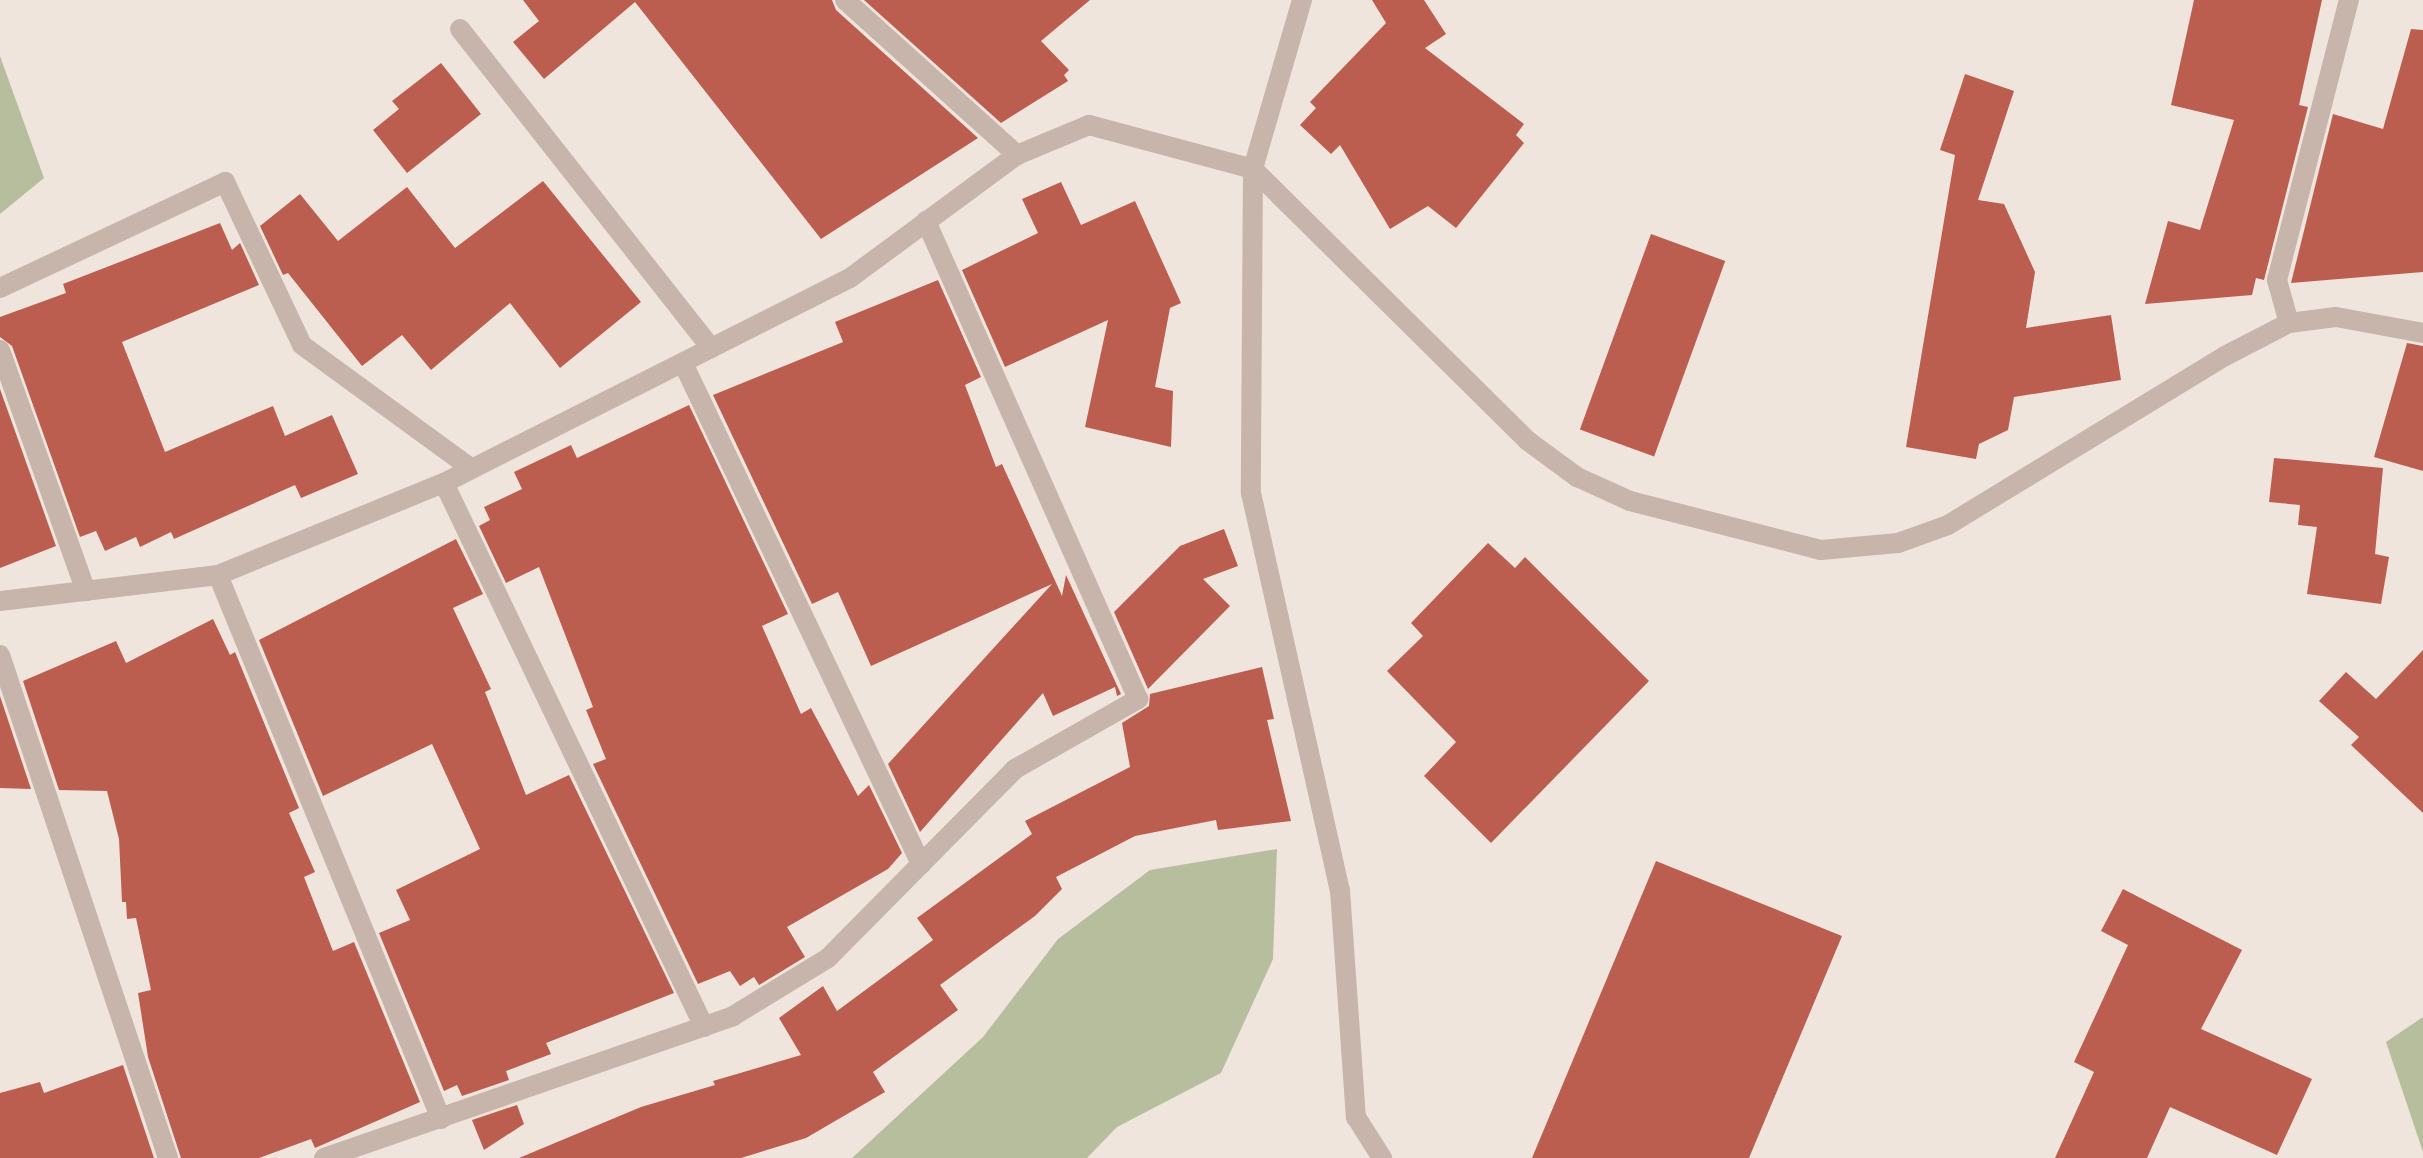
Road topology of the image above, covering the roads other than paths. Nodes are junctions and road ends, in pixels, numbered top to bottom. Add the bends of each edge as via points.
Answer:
1 (845, 0) edge
2 (1302, 0) edge
3 (2349, 0) edge
4 (460, 29) dead end
5 (1017, 155) junction
6 (1253, 169) junction
7 (926, 221) junction
8 (0, 288) edge
9 (2289, 323) junction
10 (2423, 333) edge
11 (711, 348) junction
12 (0, 350) edge
13 (683, 363) junction
14 (472, 469) junction
15 (444, 483) junction
16 (218, 575) junction
17 (86, 591) junction
18 (0, 601) edge
19 (0, 655) edge
20 (921, 864) junction
21 (704, 1027) junction
22 (441, 1119) junction
23 (168, 1158) edge
24 (324, 1158) edge
25 (1382, 1158) edge

1 - 5 street
2 - 6 street
3 - 9 street via 2277,280
4 - 11 street
5 - 6 street via 1089,125
5 - 7 street
6 - 9 street via 1528,441 1577,477 1630,501 1821,550 1898,543 1948,525 2225,356
6 - 25 street via 1251,493 1340,890 1356,1117
7 - 11 street via 850,278
7 - 20 street via 1138,699 1015,769
8 - 14 street via 225,182 302,345
9 - 10 street via 2336,317
11 - 13 street
12 - 17 street
13 - 14 street
13 - 20 street
14 - 15 street
15 - 16 street
15 - 21 street
16 - 17 street
16 - 22 street
17 - 18 street
19 - 23 street
20 - 21 street via 828,958 733,1016
21 - 22 street
22 - 24 street

